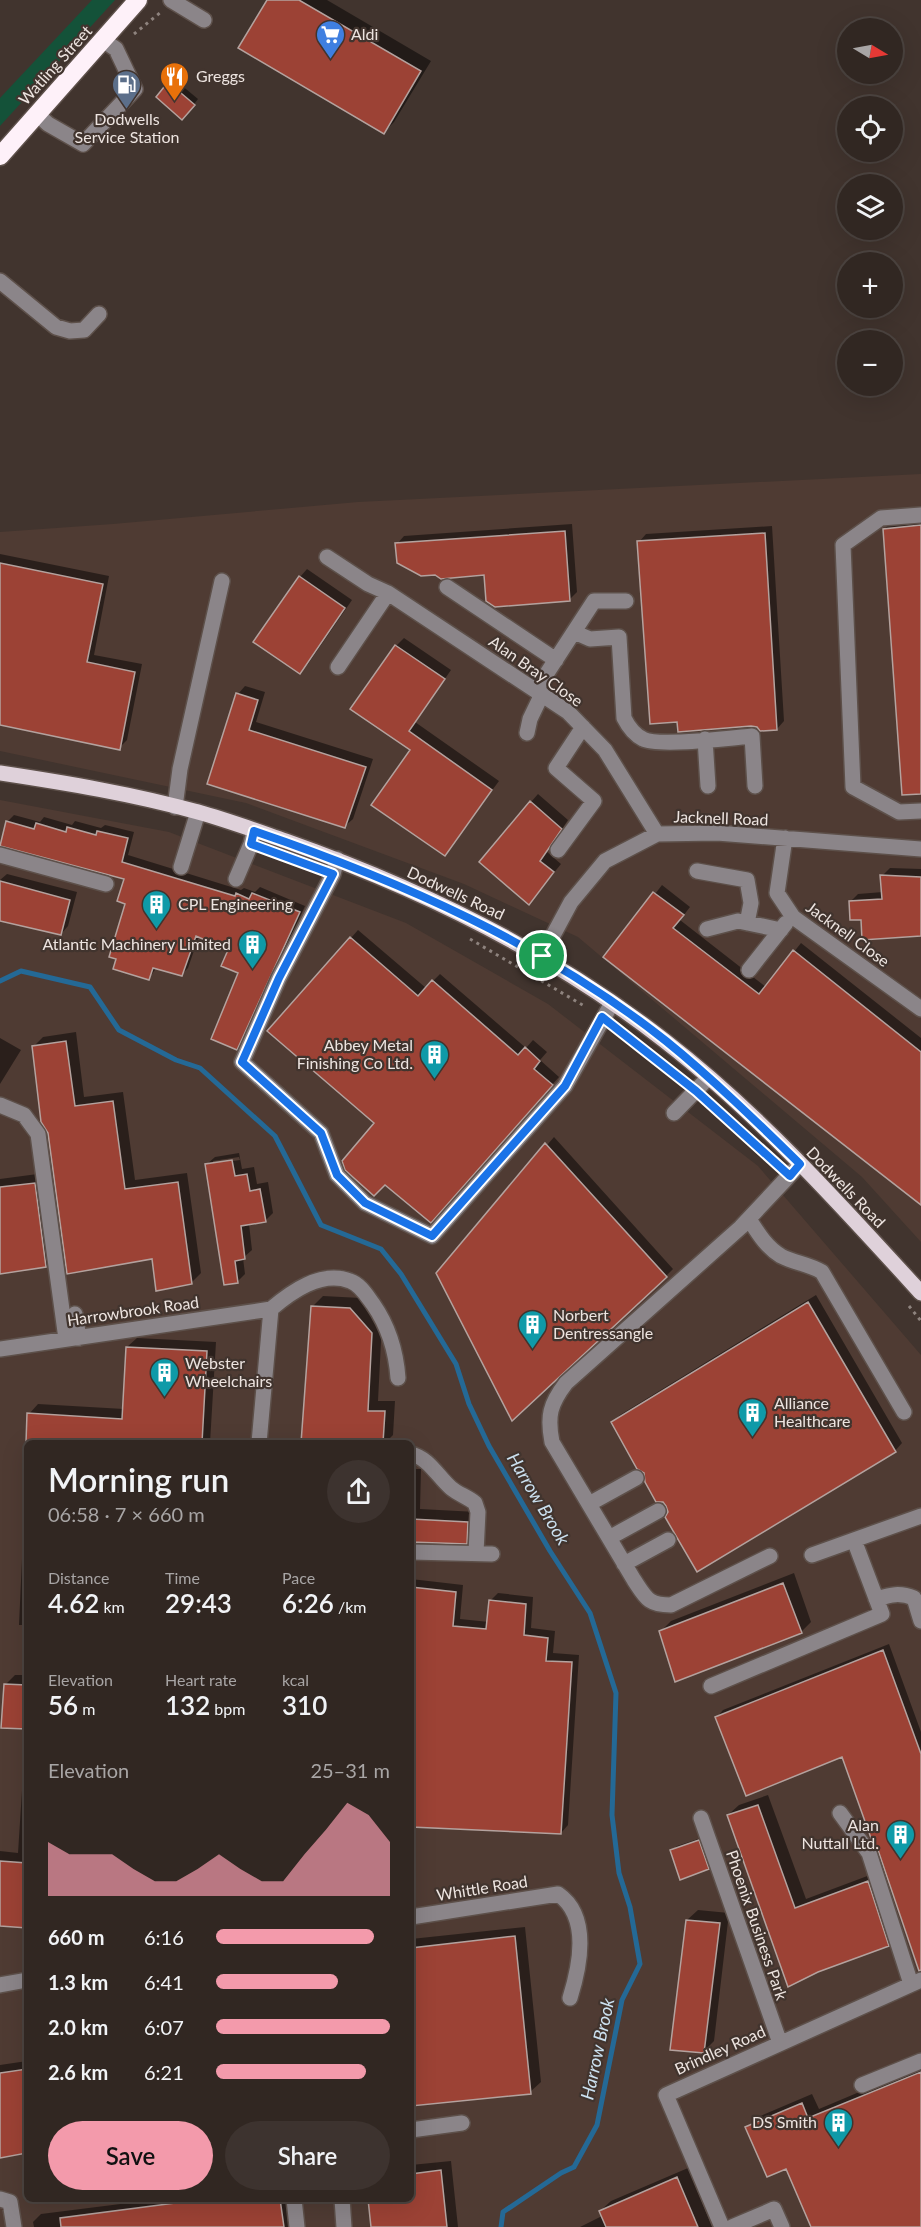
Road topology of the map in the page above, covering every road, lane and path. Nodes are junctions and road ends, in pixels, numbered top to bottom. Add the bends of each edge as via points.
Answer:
1 (138, 0) edge
2 (171, 0) edge
3 (204, 20) dead end
4 (103, 40) junction
5 (37, 114) junction
6 (0, 156) edge
7 (0, 281) edge
8 (99, 314) dead end
9 (921, 515) edge
10 (327, 557) dead end
11 (222, 581) dead end
12 (447, 587) dead end
13 (388, 593) junction
14 (626, 601) dead end
15 (574, 632) junction
16 (556, 660) junction
17 (338, 667) dead end
18 (539, 692) junction
19 (583, 727) junction
20 (527, 733) dead end
21 (705, 739) junction
22 (0, 773) edge
23 (708, 786) dead end
24 (755, 786) dead end
25 (175, 807) junction
26 (921, 811) edge
27 (198, 812) junction
28 (254, 831) junction
29 (657, 834) junction
30 (784, 838) junction
31 (920, 848) edge
32 (558, 850) dead end
33 (0, 855) edge
34 (337, 859) junction
35 (181, 867) dead end
36 (697, 871) dead end
37 (236, 879) dead end
38 (106, 884) dead end
39 (792, 916) junction
40 (747, 923) junction
41 (707, 928) dead end
42 (781, 930) junction
43 (464, 936) dead end
44 (542, 956) junction
45 (748, 970) dead end
46 (612, 1003) junction
47 (921, 1009) edge
48 (602, 1017) junction
49 (635, 1041) dead end
50 (708, 1078) junction
51 (696, 1091) junction
52 (0, 1105) edge
53 (674, 1113) dead end
54 (765, 1153) dead end
55 (800, 1164) junction
56 (749, 1219) junction
57 (921, 1293) edge
58 (908, 1304) dead end
59 (271, 1309) junction
60 (75, 1314) dead end
61 (921, 1321) edge
62 (73, 1339) junction
63 (0, 1349) edge
64 (398, 1378) dead end
65 (904, 1412) dead end
66 (259, 1440) edge
67 (414, 1456) edge
68 (636, 1478) dead end
69 (589, 1504) junction
70 (658, 1511) dead end
71 (921, 1516) edge
72 (609, 1538) junction
73 (668, 1540) dead end
74 (854, 1540) junction
75 (414, 1552) edge
76 (476, 1553) junction
77 (492, 1554) dead end
78 (812, 1555) dead end
79 (770, 1556) dead end
80 (624, 1564) junction
81 (876, 1599) junction
82 (921, 1621) edge
83 (711, 1686) dead end
84 (840, 1813) dead end
85 (701, 1818) dead end
86 (414, 1917) edge
87 (24, 1980) edge
88 (916, 1982) edge
89 (0, 1984) edge
90 (570, 1998) dead end
91 (780, 2043) junction
92 (921, 2061) edge
93 (862, 2085) dead end
94 (462, 2123) dead end
95 (414, 2130) edge
96 (0, 2199) edge
97 (294, 2202) edge
98 (342, 2202) edge
99 (14, 2227) edge
100 (297, 2227) edge
101 (344, 2227) edge
102 (722, 2227) edge
103 (732, 2227) edge
104 (782, 2227) edge

1 - 4 highway, Watling Street
2 - 3 street
4 - 5 highway, Watling Street
4 - 5 street via 116,49 135,89 83,144
5 - 6 highway, Watling Street
7 - 8 street via 56,327 84,330
9 - 26 street via 881,518 843,545 853,787 899,812
10 - 13 street, Alan Bray Close
11 - 25 street
12 - 16 street
13 - 17 street
13 - 18 street, Alan Bray Close
14 - 15 street via 594,601
15 - 16 street
15 - 21 street via 590,639 619,637 624,718 628,727 644,740
16 - 18 street
18 - 19 street, Alan Bray Close
18 - 20 street
19 - 29 street, Alan Bray Close via 605,750
19 - 32 street via 556,768 594,801
21 - 23 street
21 - 24 street via 752,736
22 - 25 main road, Dodwells Road via 80,785
25 - 27 main road, Dodwells Road
27 - 28 main road, Dodwells Road
27 - 35 street
28 - 34 main road, Dodwells Road
28 - 37 street
29 - 30 street, Jacknell Road
29 - 44 street, Jacknell Road via 605,861 570,902
30 - 31 street, Jacknell Road
30 - 39 street, Jacknell Close via 777,893
33 - 38 street
34 - 44 main road, Dodwells Road via 443,904
34 - 48 street via 242,1062 321,1133 337,1175 365,1203 432,1236 565,1086
36 - 40 street via 747,880 751,903
39 - 42 street
39 - 47 street, Jacknell Close
40 - 41 street via 738,921
40 - 42 street
42 - 45 street
43 - 48 path
44 - 46 main road, Dodwells Road
46 - 48 street
46 - 50 main road, Dodwells Road
49 - 51 path
50 - 51 street
50 - 55 main road, Dodwells Road
51 - 53 street
51 - 54 path
52 - 62 street via 24,1116 38,1134
55 - 56 street
55 - 57 main road, Dodwells Road
56 - 65 street via 764,1243 781,1256 822,1272
56 - 69 street via 560,1392 549,1423 552,1442
58 - 61 path
59 - 62 street, Harrowbrook Road
59 - 64 street via 295,1289 317,1281 352,1281 364,1292 390,1334
59 - 66 street
60 - 62 street
62 - 63 street, Harrowbrook Road
67 - 76 street via 475,1503
68 - 69 street
69 - 72 street
70 - 72 street
71 - 74 street
72 - 80 street
73 - 80 street
74 - 78 street
74 - 81 street
75 - 76 street
76 - 77 street
79 - 80 street via 671,1605 648,1601
81 - 82 street via 896,1594 914,1598
81 - 83 street via 882,1614
84 - 88 street via 869,1853
85 - 91 street, Phoenix Business Park
86 - 90 street, Whittle Road via 558,1894 568,1900 578,1924 579,1960
87 - 89 street
88 - 91 street, Brindley Road
91 - 102 street, Brindley Road via 666,2095
92 - 93 street
94 - 95 street
96 - 99 street via 10,2202
97 - 100 street
98 - 101 street
103 - 104 street via 774,2209

